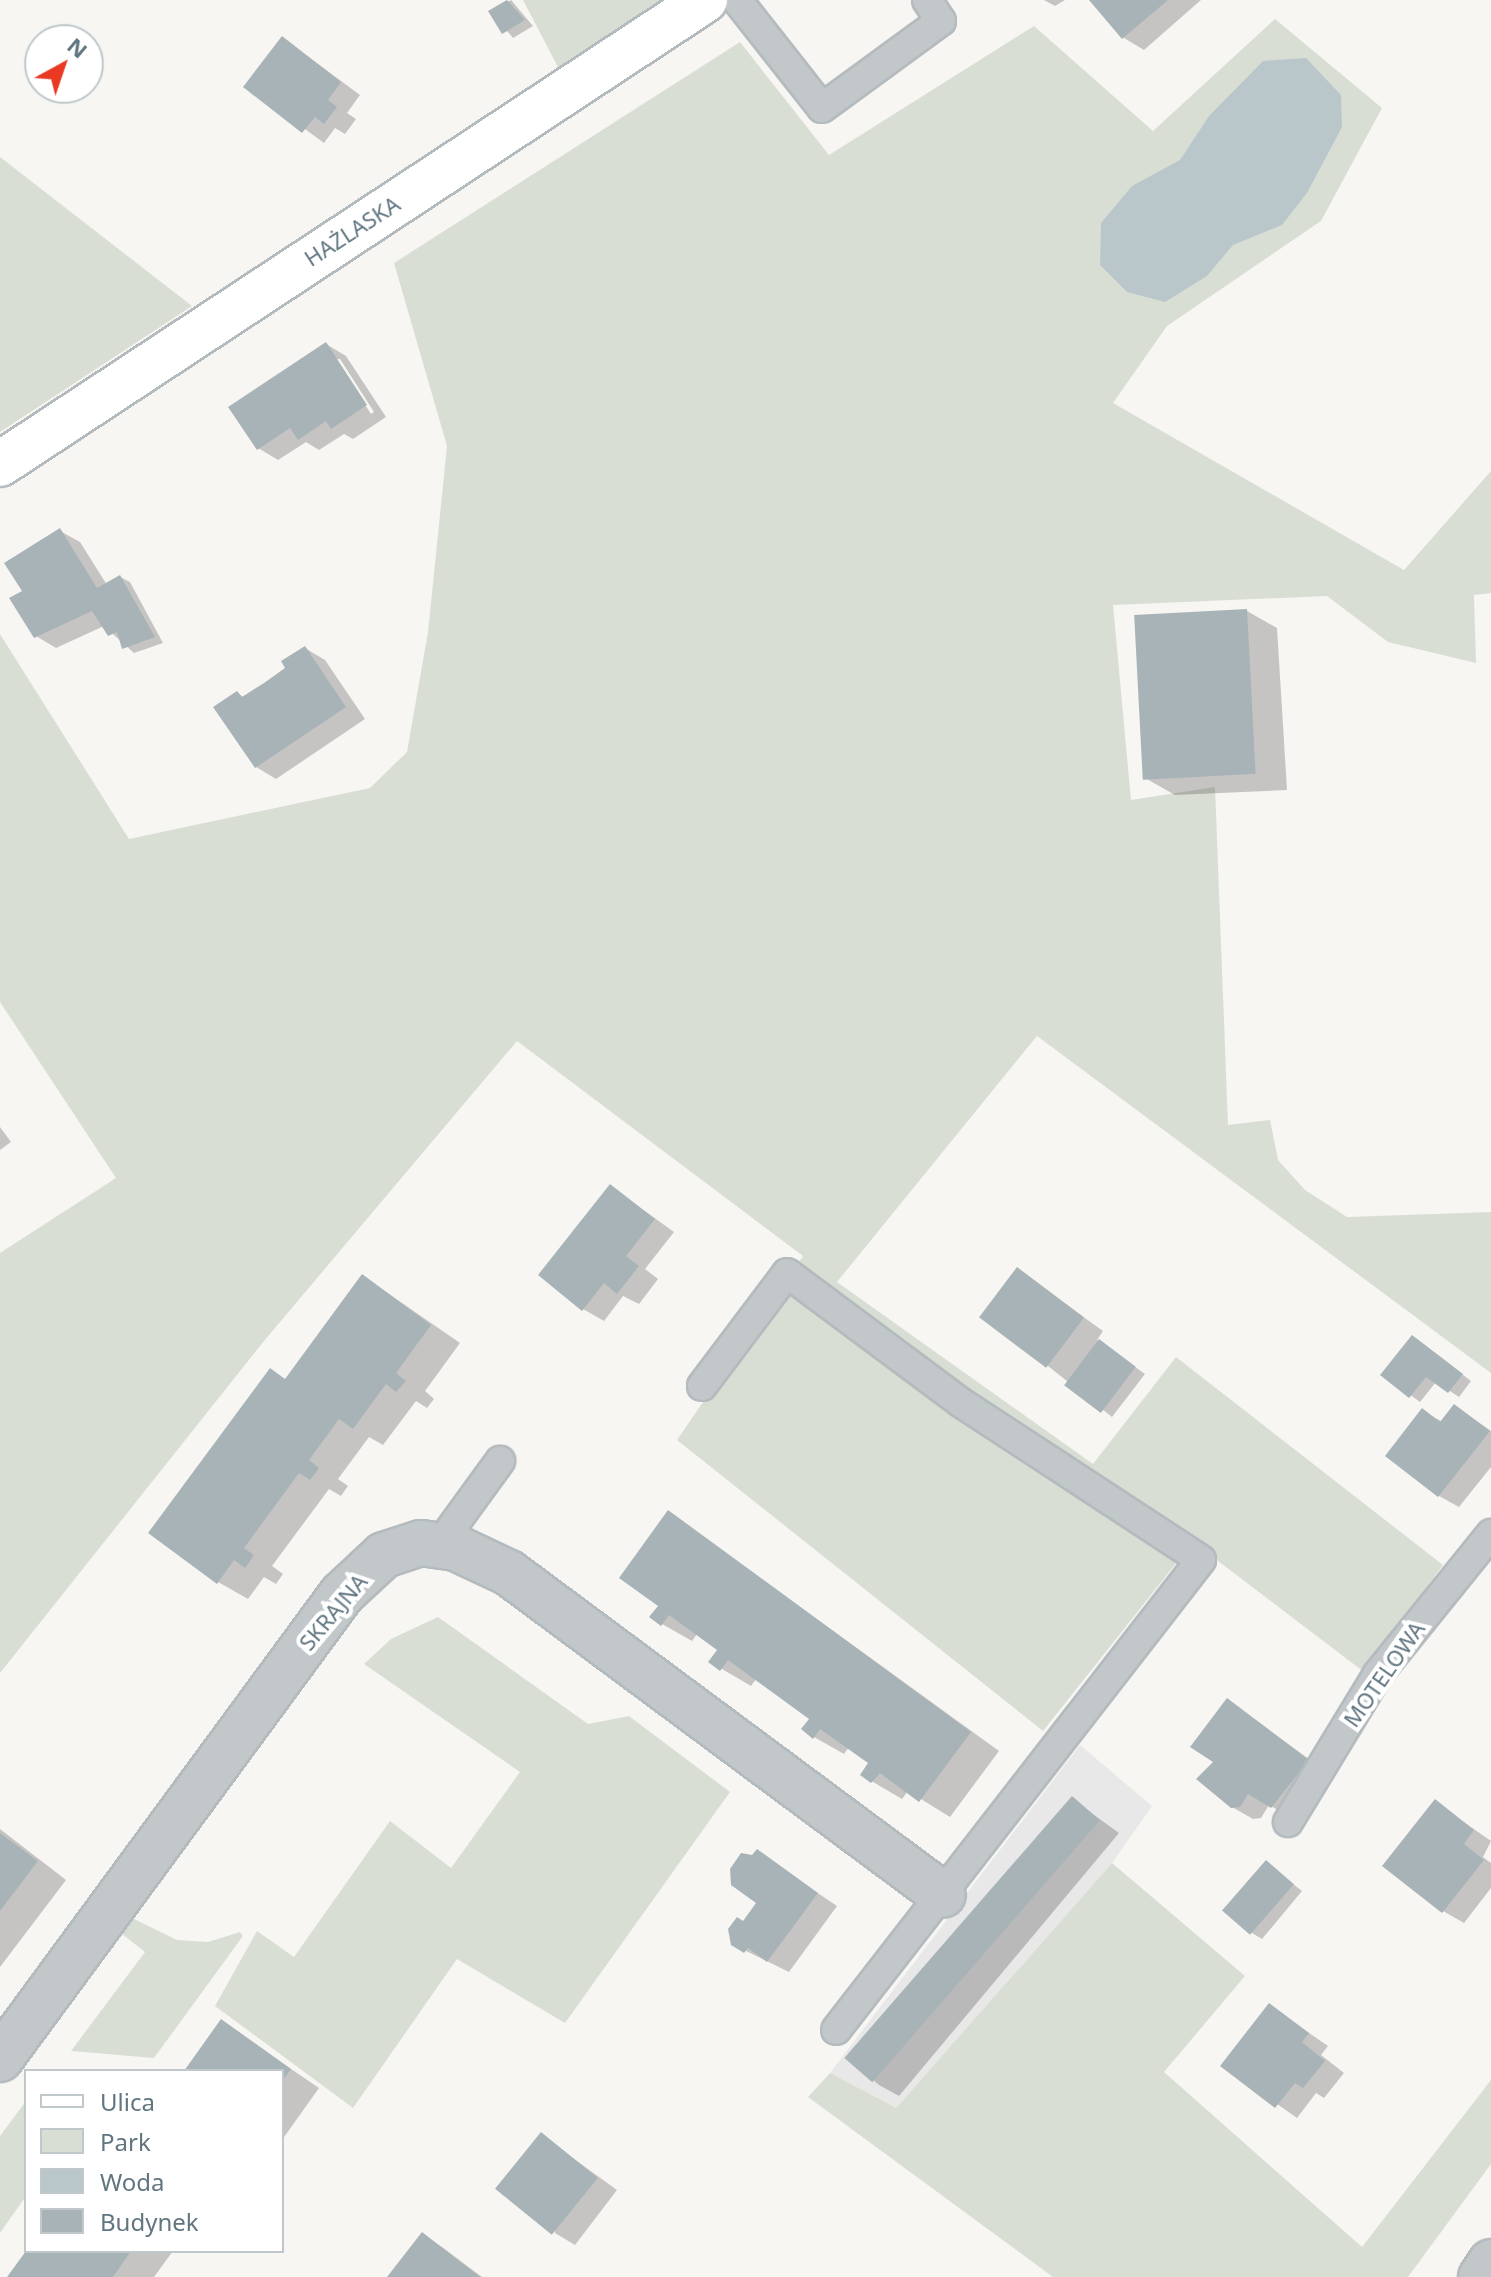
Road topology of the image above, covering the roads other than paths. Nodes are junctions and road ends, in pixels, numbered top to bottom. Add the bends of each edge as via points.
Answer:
1 (705, 0) edge
2 (737, 0) edge
3 (927, 0) edge
4 (0, 464) edge
5 (702, 1386) dead end
6 (500, 1461) dead end
7 (1491, 1534) edge
8 (439, 1545) junction
9 (1288, 1822) dead end
10 (943, 1895) junction
11 (836, 2030) dead end
12 (0, 2059) edge
13 (1491, 2262) edge
14 (1481, 2277) edge

1 - 4 street, HAŻLASKA
2 - 3 lane via 822,108 941,21
5 - 10 lane via 787,1273 960,1402 1201,1560
6 - 8 lane
7 - 9 lane, MOTELOWA via 1378,1674
8 - 10 street, SKRAJNA via 509,1573
8 - 12 street, SKRAJNA via 421,1543 384,1555 342,1594
10 - 11 lane
13 - 14 street

